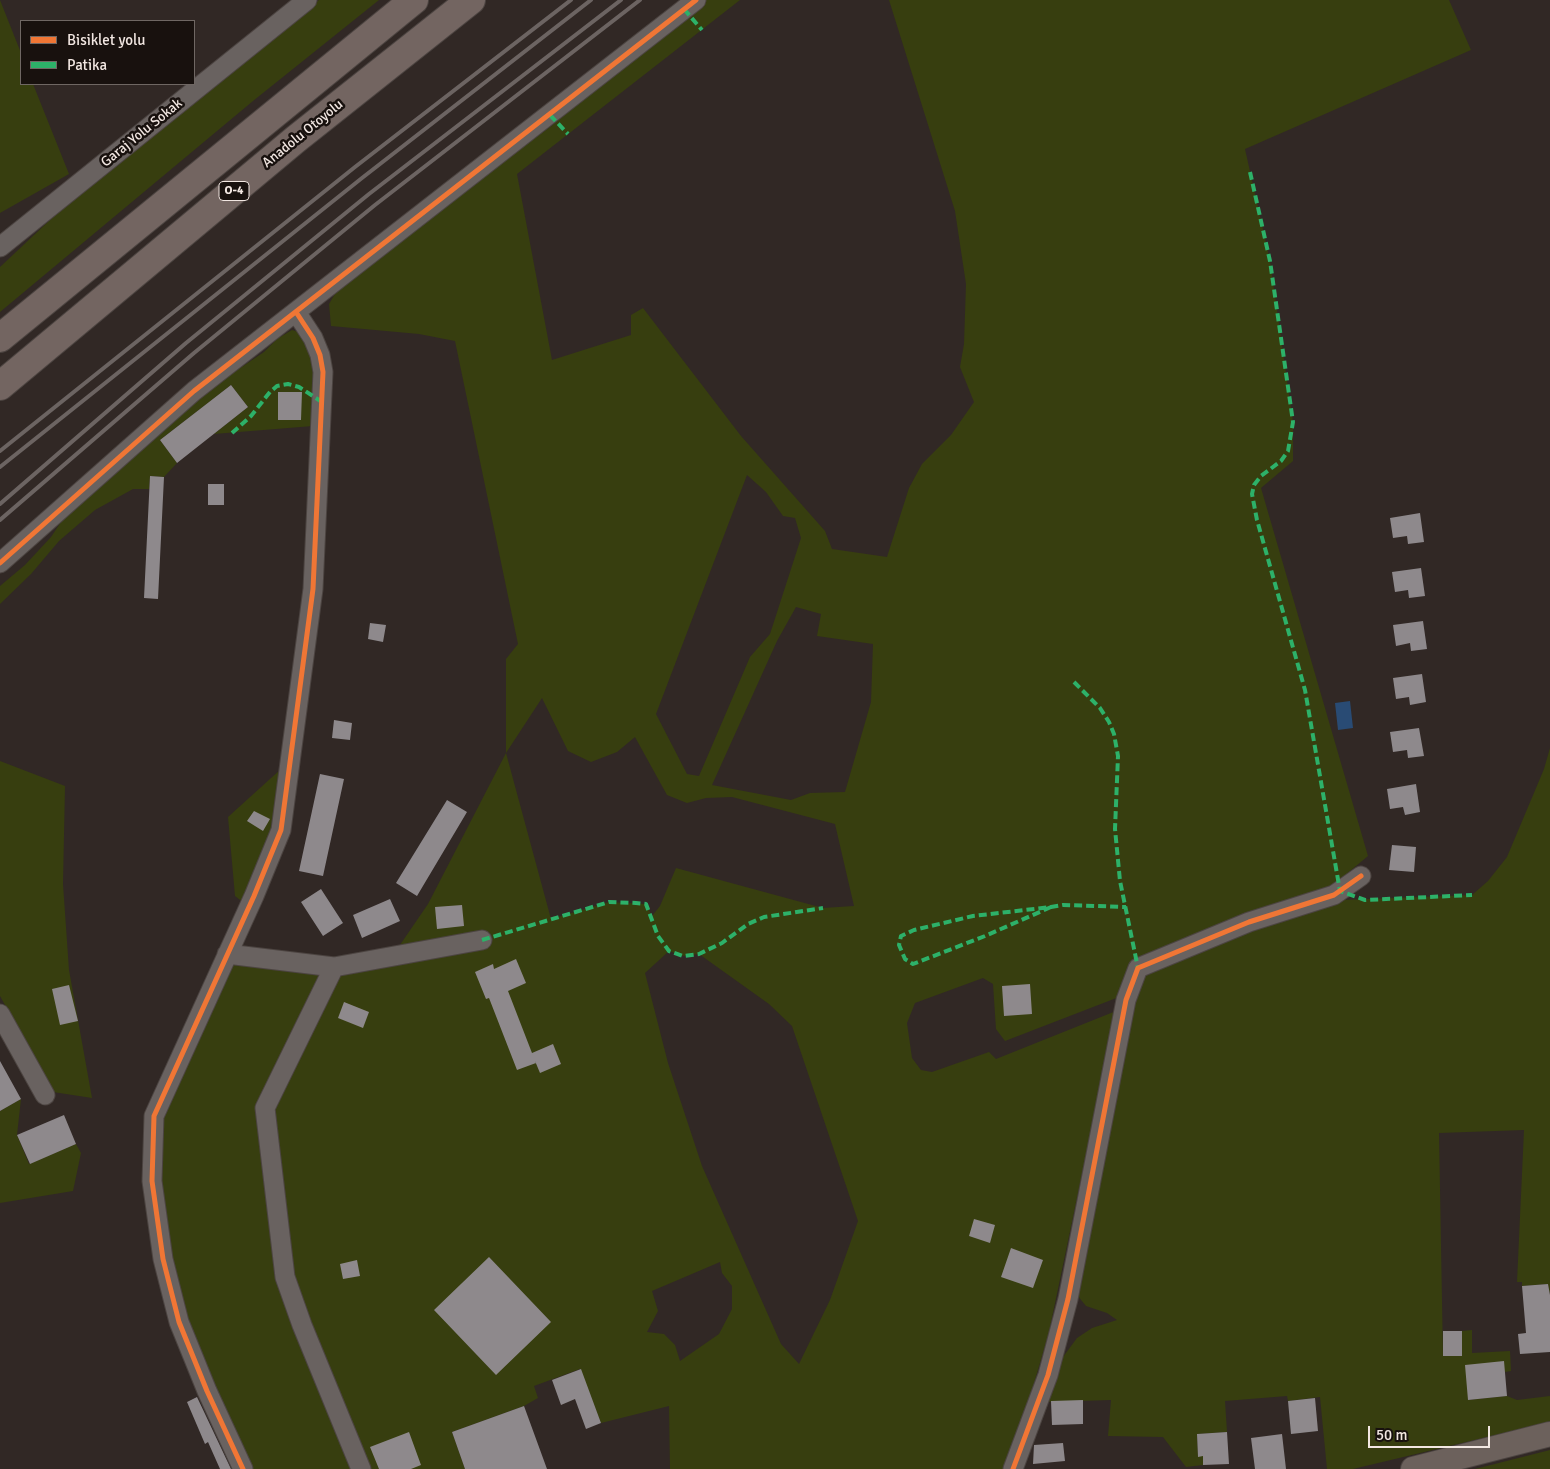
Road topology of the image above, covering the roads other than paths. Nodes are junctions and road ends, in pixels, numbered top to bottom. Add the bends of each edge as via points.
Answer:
1 (307, 0) edge
2 (414, 0) edge
3 (471, 0) edge
4 (696, 0) edge
5 (0, 248) edge
6 (296, 312) junction
7 (0, 338) edge
8 (0, 386) edge
9 (0, 564) edge
10 (1361, 876) dead end
11 (482, 940) dead end
12 (227, 954) junction
13 (334, 966) junction
14 (0, 1014) edge
15 (45, 1095) dead end
16 (1550, 1434) edge
17 (243, 1469) edge
18 (361, 1469) edge
19 (1013, 1469) edge
20 (1413, 1469) edge

1 - 5 street, Garaj Yolu Sokak
2 - 7 highway, O-4
3 - 8 highway, Anadolu Otoyolu / O-4 via 296,139
4 - 6 street
6 - 9 street via 187,397
6 - 12 street via 313,338 323,372 313,589 281,830
10 - 19 street via 1334,896 1249,922 1138,968 1126,1000 1068,1299 1048,1375
11 - 13 street
12 - 13 street
12 - 17 street via 154,1116 152,1181 163,1259 179,1322
13 - 18 street via 266,1108 285,1277
14 - 15 street
16 - 20 main road

